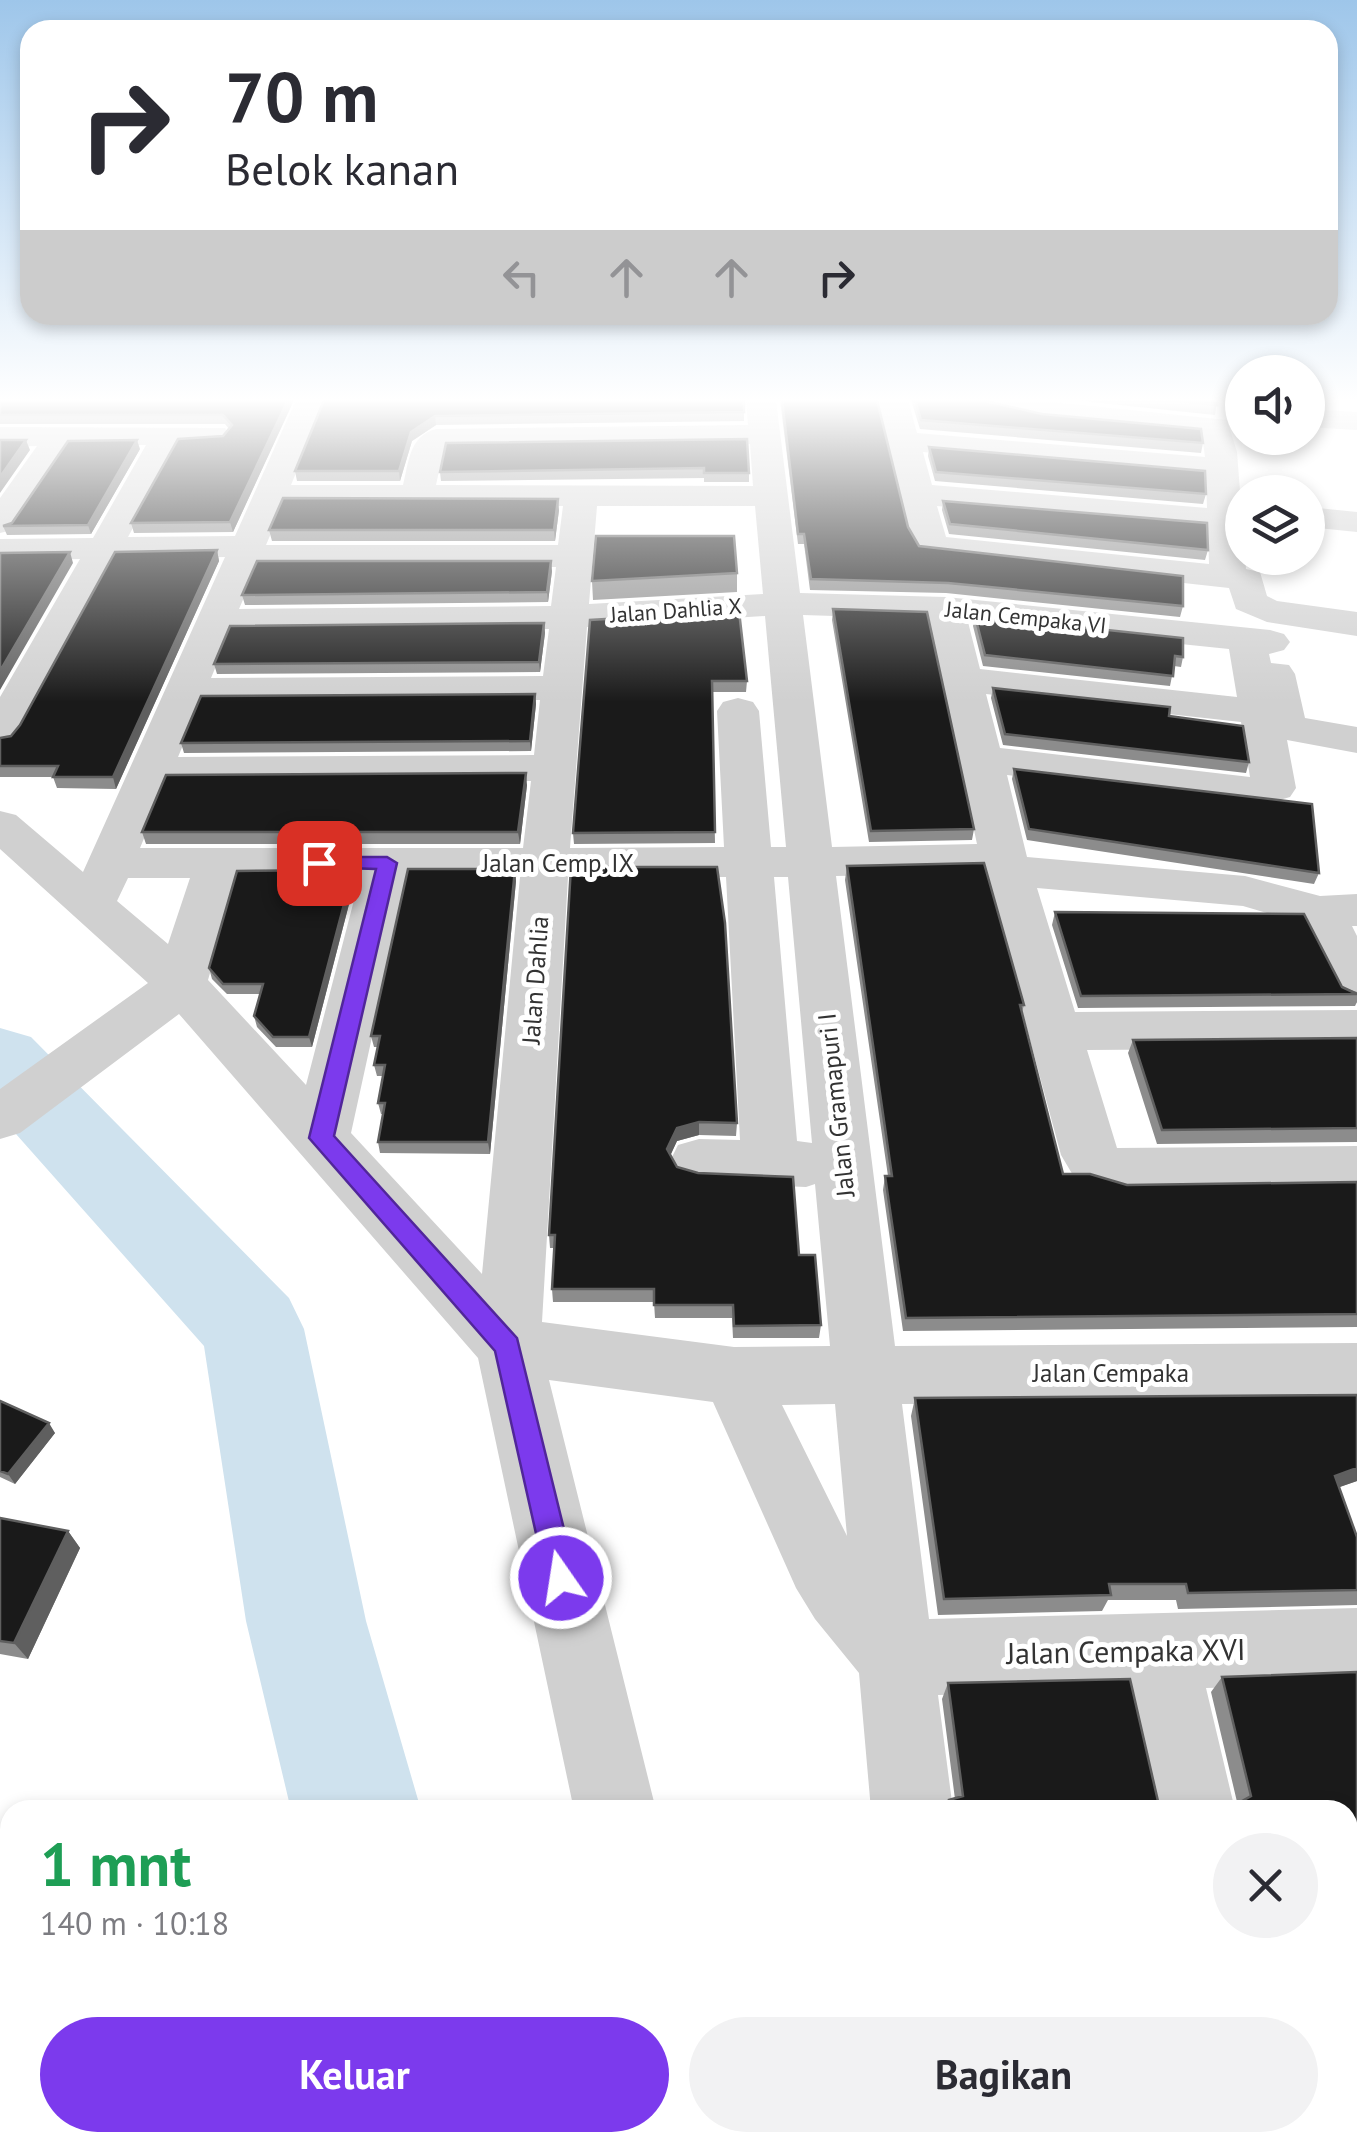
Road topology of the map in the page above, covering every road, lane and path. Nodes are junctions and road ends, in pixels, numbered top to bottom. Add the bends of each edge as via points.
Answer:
1 (15, 500) edge
2 (132, 500) edge
3 (268, 500) edge
4 (580, 500) edge
5 (771, 500) edge
6 (920, 500) edge
7 (994, 500) edge
8 (1221, 500) edge
9 (1325, 519) edge
10 (1222, 520) junction
11 (0, 522) edge
12 (1357, 522) edge
13 (105, 548) junction
14 (0, 550) edge
15 (246, 551) junction
16 (575, 556) junction
17 (1247, 575) edge
18 (782, 604) junction
19 (946, 608) junction
20 (571, 617) junction
21 (216, 621) junction
22 (1357, 624) edge
23 (1261, 632) junction
24 (962, 678) junction
25 (562, 688) junction
26 (186, 690) junction
27 (1262, 712) junction
28 (794, 713) junction
29 (0, 734) edge
30 (1357, 740) edge
31 (983, 759) junction
32 (554, 768) junction
33 (151, 770) junction
34 (0, 825) edge
35 (545, 862) junction
36 (750, 862) junction
37 (810, 862) junction
38 (218, 863) junction
39 (387, 863) junction
40 (1011, 880) junction
41 (102, 884) junction
42 (1317, 908) edge
43 (181, 983) junction
44 (1357, 985) edge
45 (1357, 1029) edge
46 (1052, 1032) junction
47 (0, 1118) edge
48 (321, 1138) junction
49 (699, 1161) dead end
50 (770, 1163) junction
51 (842, 1165) junction
52 (1357, 1169) edge
53 (508, 1346) junction
54 (1357, 1372) edge
55 (865, 1374) junction
56 (734, 1376) junction
57 (1357, 1646) edge
58 (1159, 1651) junction
59 (896, 1658) junction
60 (613, 1800) edge
61 (911, 1800) edge
62 (1192, 1800) edge

1 - 11 street
2 - 13 street
3 - 15 street
4 - 16 street, Jalan Dahlia
5 - 18 street, Jalan Gramapuri I
6 - 10 street via 928,536 940,548 1209,578 1228,578
7 - 10 street
8 - 10 street
9 - 12 street
13 - 14 street
13 - 15 street
13 - 29 street
15 - 16 street
15 - 21 street
16 - 20 street, Jalan Dahlia
17 - 23 street via 1247,597
18 - 19 street, Jalan Cempaka VI
18 - 20 street, Jalan Dahlia X
18 - 28 street, Jalan Gramapuri I
19 - 23 street, Jalan Cempaka VI
19 - 24 street
20 - 21 street, Jalan Dahlia X
20 - 25 street, Jalan Dahlia
21 - 26 street
22 - 23 street, Jalan Cempaka VI
23 - 27 street
23 - 30 street via 1286,728
24 - 27 street
24 - 31 street
25 - 26 street
25 - 32 street, Jalan Dahlia
26 - 33 street
27 - 31 street via 1274,784 1262,792
28 - 36 street via 718,711
28 - 37 street, Jalan Gramapuri I
31 - 40 street
32 - 33 street
32 - 35 street, Jalan Dahlia
33 - 41 street
34 - 41 street
35 - 36 street, Jalan Cemp. IX
35 - 39 street, Jalan Cemp. IX
35 - 53 street, Jalan Dahlia
36 - 37 street, Jalan Cemp. IX
36 - 50 street
37 - 40 street, Jalan Cemp. IX
37 - 51 street, Jalan Gramapuri I
38 - 39 street, Jalan Cemp. IX
38 - 41 street, Jalan Cemp. IX
38 - 43 street
39 - 48 street
40 - 42 street, Jalan Cemp. IX via 1241,907
40 - 46 street
41 - 43 street
42 - 44 street
43 - 47 street
43 - 48 street
45 - 46 street
46 - 52 street via 1098,1166 1122,1172
48 - 53 street
49 - 50 street
50 - 51 street
51 - 55 street, Jalan Gramapuri I
53 - 56 street, Jalan Cempaka
53 - 60 street
54 - 55 street, Jalan Cempaka
55 - 56 street, Jalan Cempaka
55 - 59 street, Jalan Gramapuri I
56 - 59 street via 822,1564
57 - 58 street, Jalan Cempaka XVI
58 - 59 street, Jalan Cempaka XVI
58 - 62 street
59 - 61 street, Jalan Gramapuri I

